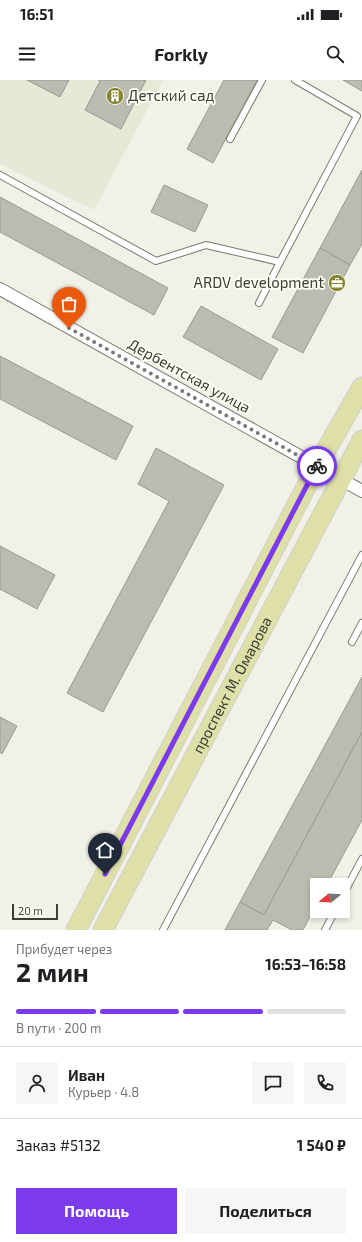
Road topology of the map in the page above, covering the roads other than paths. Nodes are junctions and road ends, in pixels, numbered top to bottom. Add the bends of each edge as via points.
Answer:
1 (262, 80) edge
2 (295, 80) edge
3 (360, 117) edge
4 (230, 139) dead end
5 (0, 175) edge
6 (280, 262) junction
7 (0, 289) edge
8 (259, 303) dead end
9 (362, 387) edge
10 (362, 440) edge
11 (318, 466) junction
12 (341, 479) junction
13 (362, 491) edge
14 (362, 554) edge
15 (362, 623) edge
16 (352, 642) dead end
17 (362, 859) edge
18 (350, 882) edge
19 (331, 918) edge
20 (76, 930) edge
21 (104, 930) edge
22 (163, 930) edge
23 (325, 930) edge

1 - 4 lane
2 - 3 lane
3 - 6 lane
5 - 6 lane via 156,261 206,245
6 - 8 lane
7 - 11 street, Дербентская улица
9 - 11 main road, проспект М. Омарова
10 - 12 main road, проспект М. Омарова
11 - 12 street, Дербентская улица
11 - 20 main road, проспект М. Омарова
12 - 13 street, Дербентская улица
12 - 21 main road, проспект М. Омарова
14 - 22 lane
15 - 16 lane
17 - 18 lane
19 - 23 lane

